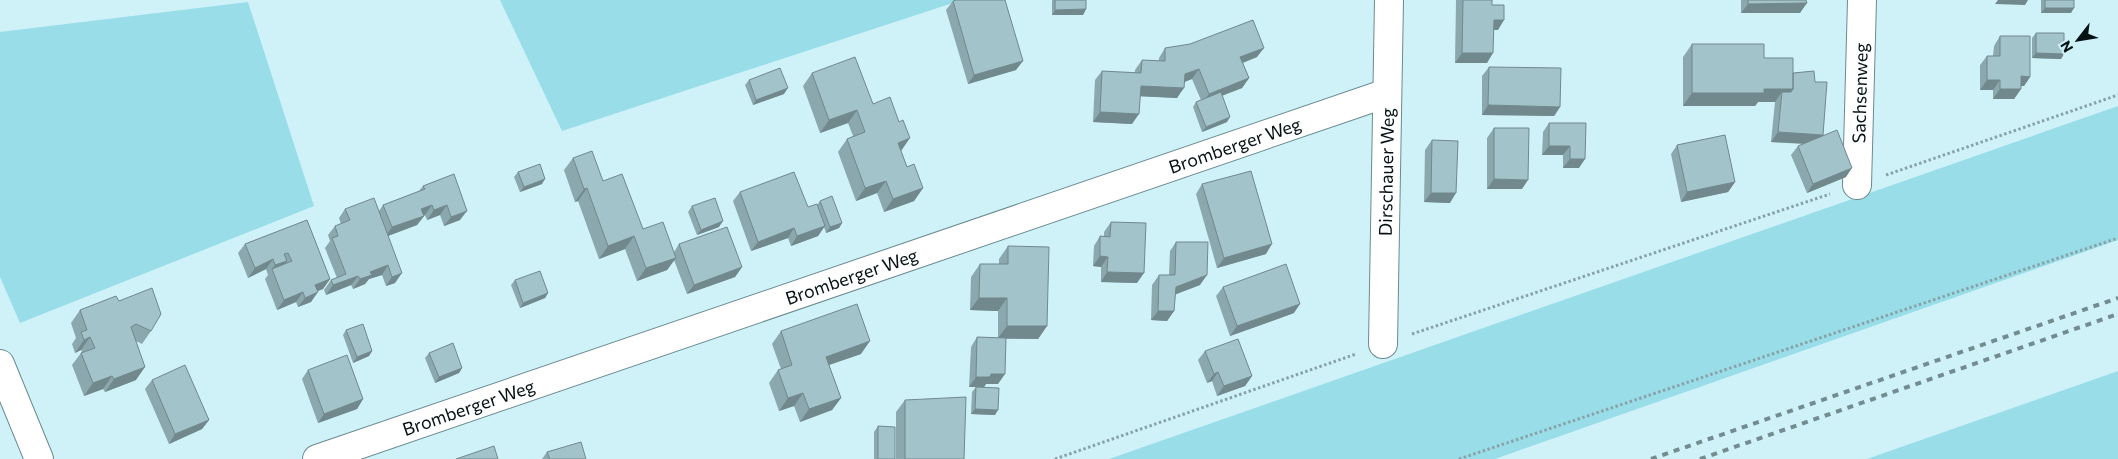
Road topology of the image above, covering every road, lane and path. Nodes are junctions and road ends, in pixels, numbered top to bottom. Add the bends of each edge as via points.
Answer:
1 (1389, 0) edge
2 (1862, 0) edge
3 (1387, 93) junction
4 (2118, 95) edge
5 (1856, 185) junction
6 (2118, 238) edge
7 (1383, 344) junction
8 (0, 364) edge
9 (39, 459) edge
10 (317, 459) edge
11 (1055, 459) edge
12 (1459, 459) edge

1 - 3 street, Dirschauer Weg
2 - 5 street, Sachsenweg
3 - 7 street, Dirschauer Weg
3 - 10 street, Bromberger Weg
4 - 5 path
5 - 7 path
6 - 12 path
7 - 11 path
8 - 9 street

